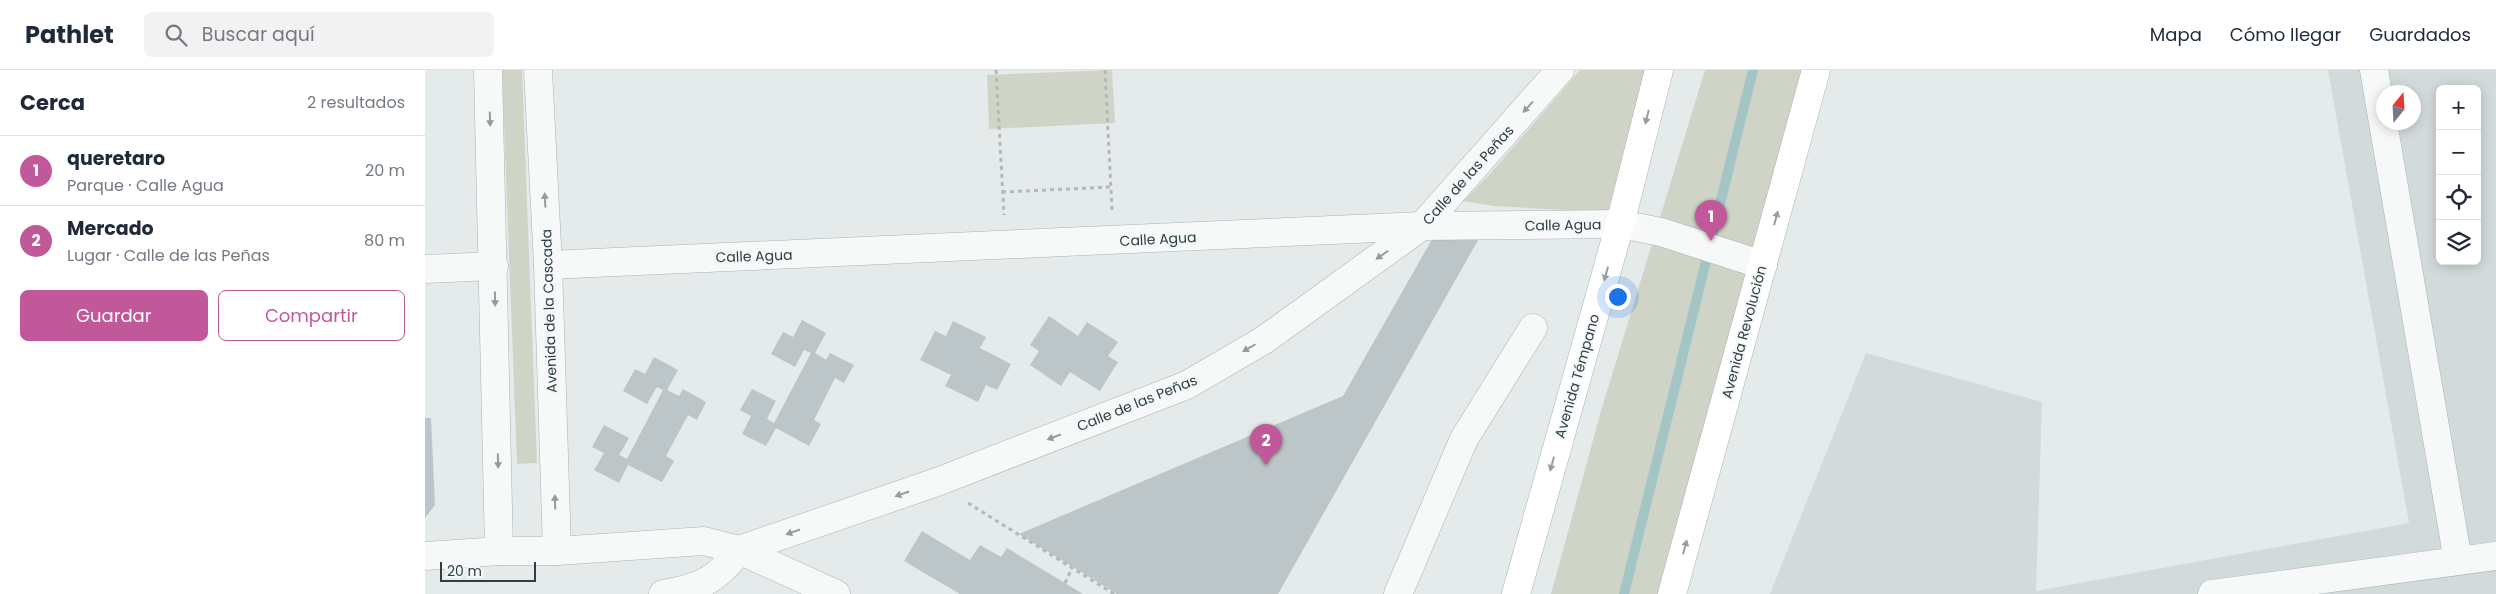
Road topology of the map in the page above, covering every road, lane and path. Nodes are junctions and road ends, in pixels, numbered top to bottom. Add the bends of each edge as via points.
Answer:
1 (488, 70) edge
2 (539, 70) edge
3 (996, 70) edge
4 (1105, 70) edge
5 (1560, 70) edge
6 (1659, 70) edge
7 (1816, 70) edge
8 (2374, 70) edge
9 (1619, 224) junction
10 (1422, 226) junction
11 (549, 265) junction
12 (1763, 265) junction
13 (494, 266) junction
14 (425, 269) edge
15 (1533, 328) dead end
16 (937, 482) junction
17 (739, 550) junction
18 (499, 551) junction
19 (557, 551) junction
20 (425, 556) edge
21 (2496, 556) edge
22 (2458, 561) junction
23 (1072, 568) junction
24 (1065, 583) dead end
25 (811, 588) edge
26 (663, 594) edge
27 (836, 594) edge
28 (1114, 594) edge
29 (1399, 594) edge
30 (1516, 594) edge
31 (1672, 594) edge
32 (2212, 594) edge

1 -> 13 street
11 -> 2 street, Avenida de la Cascada
3 - 4 path via 1003,192 1111,187
5 -> 10 street, Calle de las Peñas
6 -> 9 main road, Avenida Témpano
12 -> 7 main road, Avenida Revolución
8 - 22 street
9 - 10 street, Calle Agua
9 - 12 street, Calle Agua via 1661,232
9 -> 30 main road, Avenida Témpano
10 - 11 street, Calle Agua
10 -> 16 street, Calle de las Peñas via 1264,340 1187,385
19 -> 11 street, Avenida de la Cascada
31 -> 12 main road, Avenida Revolución
13 - 14 street
13 -> 18 street
15 - 29 street via 1464,439
16 -> 17 street, Calle de las Peñas
16 - 23 path
17 - 19 street via 705,541
17 - 25 street
17 - 26 street via 727,568 709,581
18 - 19 street
18 - 20 street
21 - 22 street
22 - 32 street
23 - 24 path
23 - 28 path
25 - 27 street

